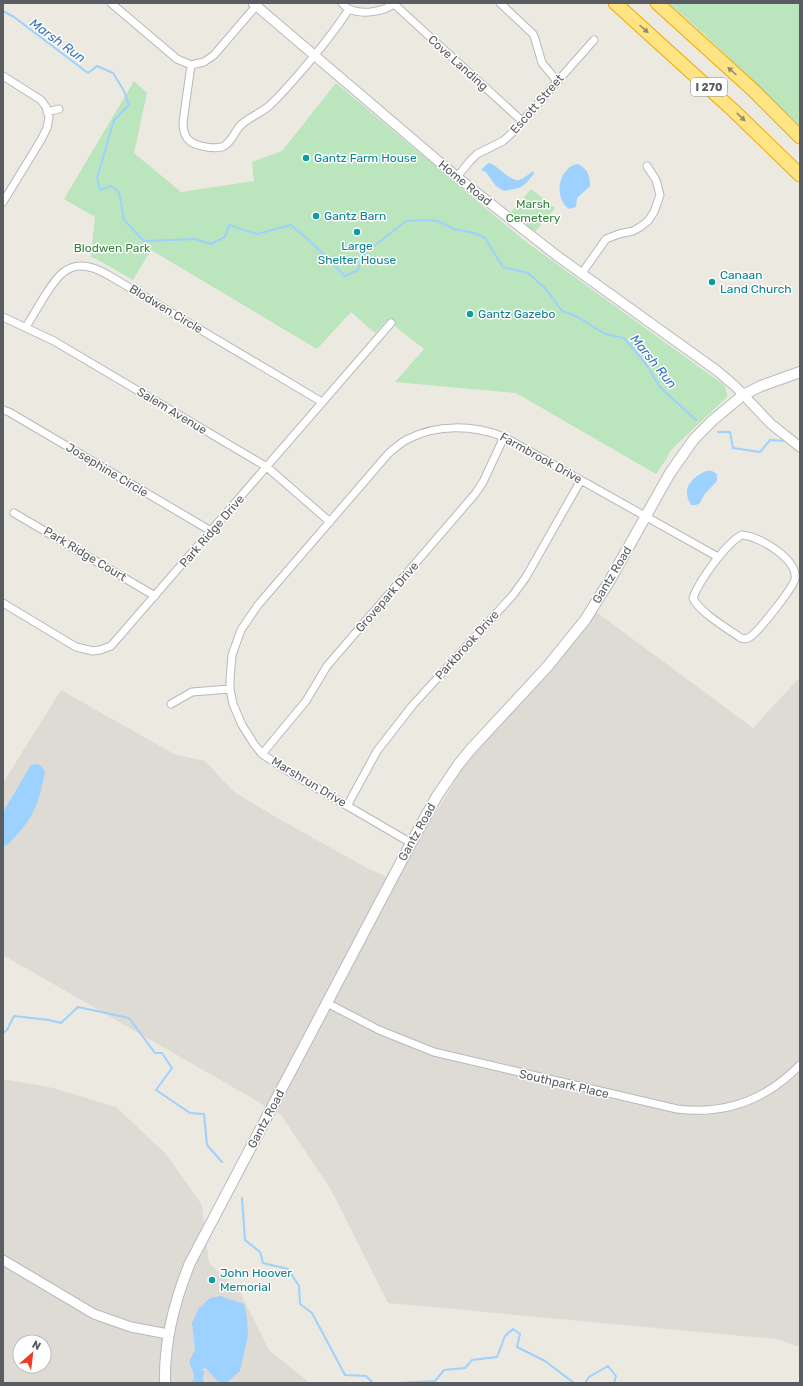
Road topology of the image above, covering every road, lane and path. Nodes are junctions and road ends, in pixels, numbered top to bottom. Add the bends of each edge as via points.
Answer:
1 (111, 3) edge
2 (342, 3) edge
3 (500, 3) edge
4 (615, 3) edge
5 (657, 3) edge
6 (255, 4) edge
7 (394, 4) edge
8 (349, 9) junction
9 (594, 40) dead end
10 (315, 56) junction
11 (191, 65) junction
12 (3, 76) edge
13 (557, 81) junction
14 (59, 109) dead end
15 (48, 112) junction
16 (522, 122) junction
17 (800, 137) edge
18 (647, 166) dead end
19 (800, 175) edge
20 (457, 177) junction
21 (3, 202) edge
22 (582, 273) junction
23 (3, 317) edge
24 (391, 323) dead end
25 (26, 327) junction
26 (800, 372) edge
27 (743, 395) junction
28 (322, 402) junction
29 (3, 410) edge
30 (504, 437) junction
31 (794, 442) edge
32 (267, 467) junction
33 (581, 480) junction
34 (14, 513) dead end
35 (646, 517) junction
36 (330, 522) junction
37 (211, 531) junction
38 (319, 536) joint
39 (718, 557) junction
40 (155, 596) junction
41 (3, 603) edge
42 (230, 688) junction
43 (171, 704) dead end
44 (262, 754) junction
45 (347, 806) junction
46 (411, 843) junction
47 (327, 1003) junction
48 (800, 1065) edge
49 (3, 1260) edge
50 (168, 1334) junction
51 (165, 1383) edge

1 - 11 street via 177,59
2 - 8 street
3 - 13 street via 533,34 542,63
4 -> 19 highway, I 270
17 -> 5 highway, I 270 via 752,89
6 - 10 street, Home Road
6 - 11 street via 214,54 204,62
7 - 8 street via 367,12
7 - 16 street, Cove Landing
8 - 10 street
9 - 13 street, Escott Street
10 - 11 street via 268,107 242,124 228,143 213,148 193,144 185,136 183,129
10 - 20 street, Home Road
12 - 15 street via 41,100
13 - 16 street, Escott Street
14 - 15 street
15 - 21 street via 48,124 44,133
16 - 20 street, Escott Street via 503,141 477,154
18 - 22 street via 656,180 660,195 654,212 640,227 606,240
20 - 22 street, Home Road
22 - 27 street, Home Road via 694,353
23 - 25 street, Salem Avenue
24 - 28 street, Park Ridge Drive
25 - 28 street, Blodwen Circle via 60,274 69,268 89,267 120,282
25 - 32 street, Salem Avenue
26 - 27 main road, Gantz Road
27 - 31 street, Home Road via 771,424
27 - 35 main road, Gantz Road via 712,420 694,439 670,473
28 - 32 street, Park Ridge Drive
29 - 37 street, Josephine Circle
30 - 33 street, Farmbrook Drive
30 - 36 street, Farmbrook Drive via 491,432 454,427 427,430 406,439 388,454
30 - 44 street, Grovepark Drive via 475,494 327,666 306,701
32 - 36 street, Salem Avenue
32 - 37 street, Park Ridge Drive
33 - 35 street, Farmbrook Drive
33 - 45 street, Parkbrook Drive via 526,578 412,706 377,751
34 - 40 street, Park Ridge Court
35 - 39 street, Farmbrook Drive
35 - 46 main road, Gantz Road via 585,620 547,667 458,765
36 - 38 street, Farmbrook Drive
37 - 40 street, Park Ridge Drive
38 - 42 street, Marshrun Drive via 258,605 241,630 232,656
39 - 39 street via 736,538 750,535 774,548 791,565 794,583 750,638 741,638 699,607 693,598
40 - 41 street, Park Ridge Drive via 111,646 93,651 76,647
42 - 43 street via 192,692
42 - 44 street, Marshrun Drive via 233,704 242,725
44 - 45 street, Marshrun Drive
45 - 46 street, Marshrun Drive
46 - 47 main road, Gantz Road
47 - 48 street, Southpark Place via 379,1030 434,1052 677,1109 712,1111 734,1106 762,1095
47 - 50 main road, Gantz Road via 190,1263
49 - 50 street via 94,1314 131,1327
50 - 51 main road, Gantz Road

